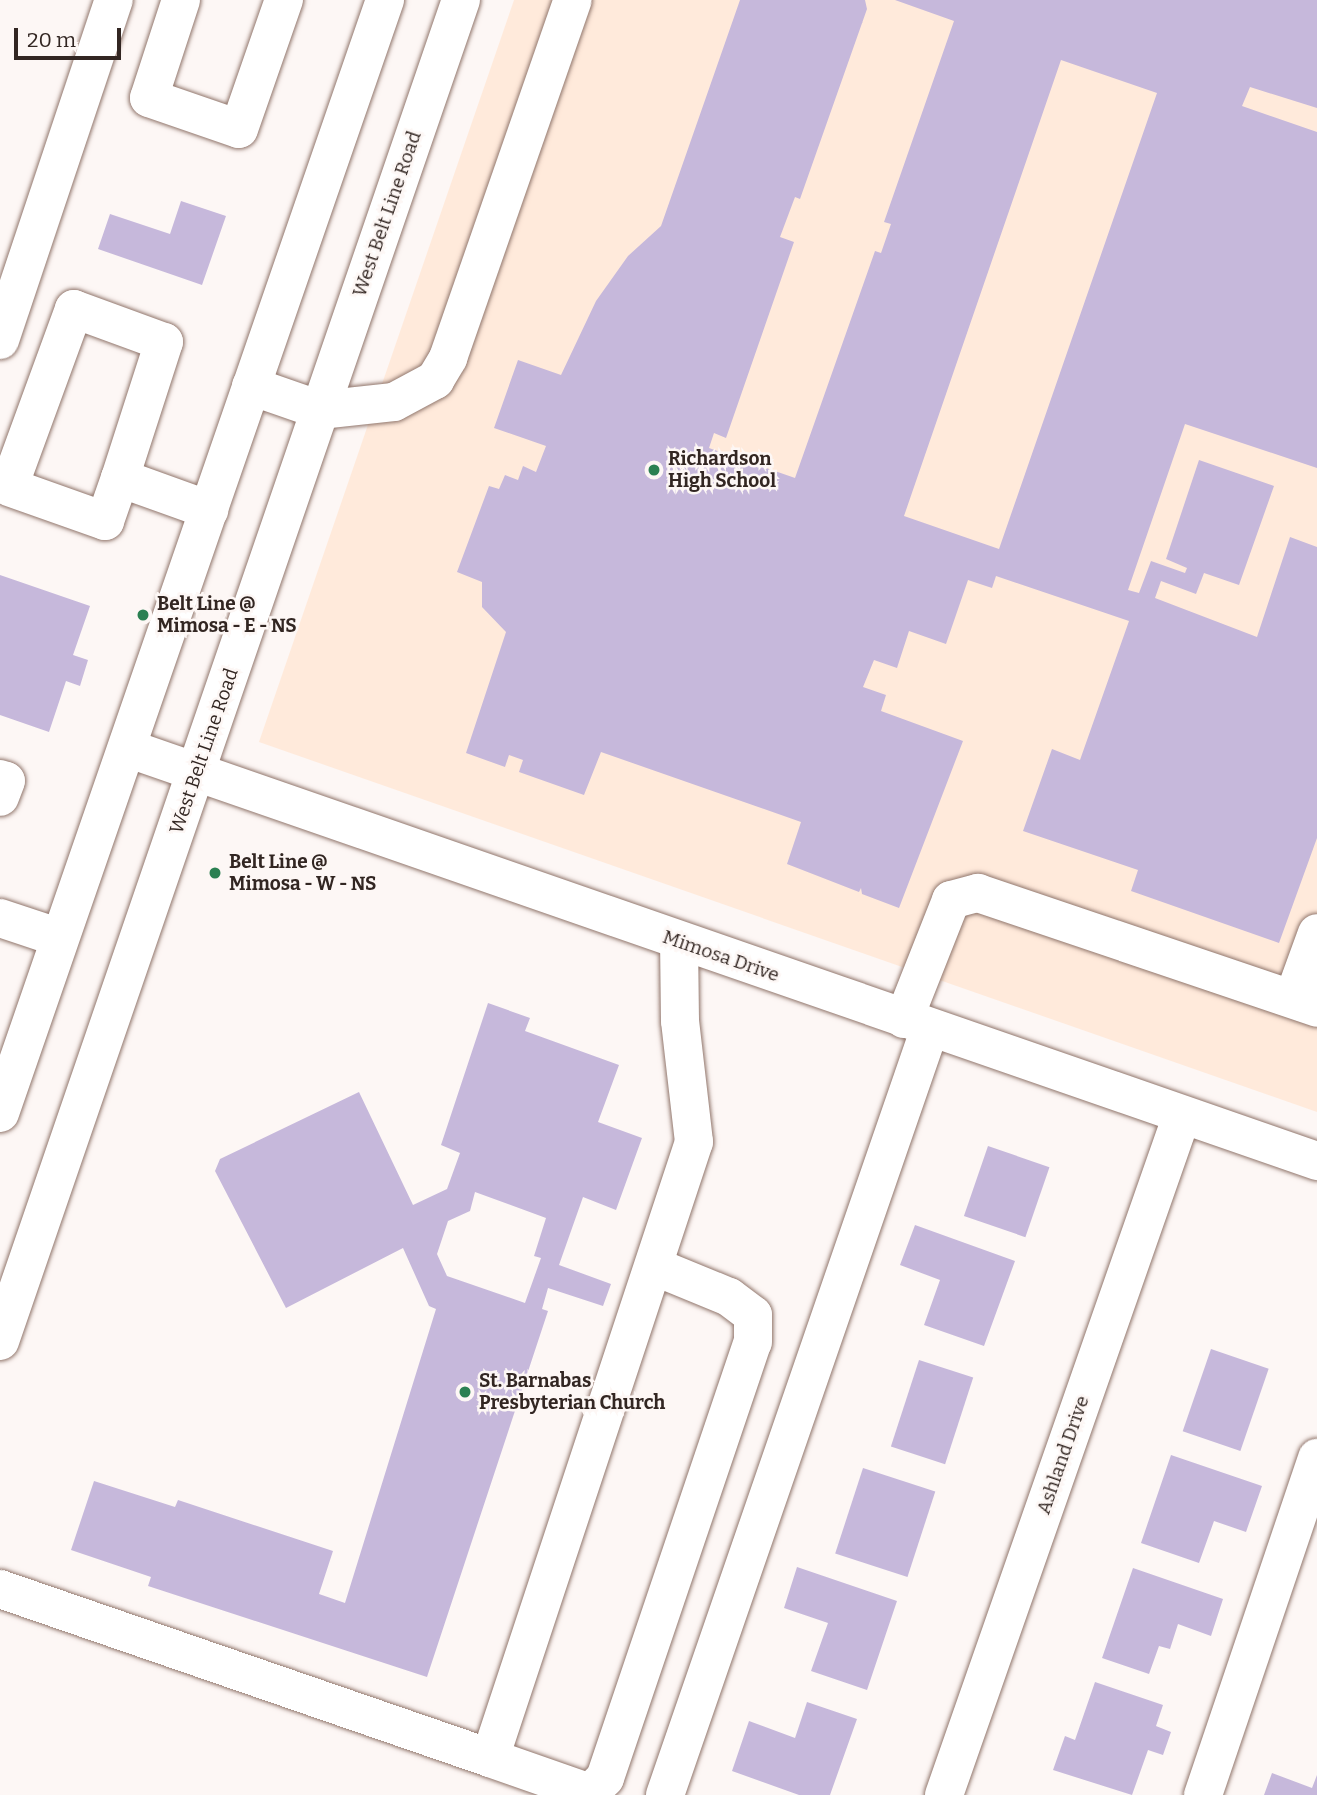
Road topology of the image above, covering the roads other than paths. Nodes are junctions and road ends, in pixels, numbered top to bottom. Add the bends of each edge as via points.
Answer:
1 (114, 0) edge
2 (181, 0) edge
3 (284, 0) edge
4 (461, 0) edge
5 (573, 0) edge
6 (381, 1) edge
7 (0, 340) edge
8 (251, 386) junction
9 (320, 410) junction
10 (120, 478) junction
11 (208, 510) junction
12 (127, 748) junction
13 (197, 772) junction
14 (0, 779) edge
15 (0, 797) edge
16 (0, 918) edge
17 (1317, 933) edge
18 (60, 938) junction
19 (679, 942) junction
20 (1305, 1003) edge
21 (917, 1024) junction
22 (0, 1113) edge
23 (1182, 1115) junction
24 (1317, 1161) edge
25 (656, 1267) junction
26 (0, 1342) edge
27 (1317, 1458) edge
28 (0, 1590) edge
29 (490, 1758) junction
30 (665, 1795) edge
31 (944, 1795) edge
32 (1203, 1795) edge

1 - 7 main road
2 - 3 main road via 149,98 239,130
4 - 9 main road, West Belt Line Road
5 - 9 main road via 449,358 435,380 394,402
6 - 8 main road
8 - 9 main road
8 - 11 main road
9 - 13 main road, West Belt Line Road
10 - 10 main road via 104,521 9,487 74,309 164,342
10 - 11 main road
11 - 12 main road
12 - 13 main road, Mimosa Drive
12 - 18 main road
13 - 19 main road, Mimosa Drive
13 - 26 main road, West Belt Line Road
14 - 15 main road via 6,781
16 - 18 main road
17 - 20 main road
18 - 22 main road
19 - 21 main road, Mimosa Drive
19 - 25 main road via 680,1021 694,1142
20 - 21 main road via 978,893 951,900
21 - 23 main road, Mimosa Drive
21 - 30 main road
23 - 24 main road, Mimosa Drive
23 - 31 main road, Ashland Drive
25 - 29 main road
25 - 29 main road via 729,1297 753,1315 749,1356 605,1778 590,1793
27 - 32 main road
28 - 29 main road

